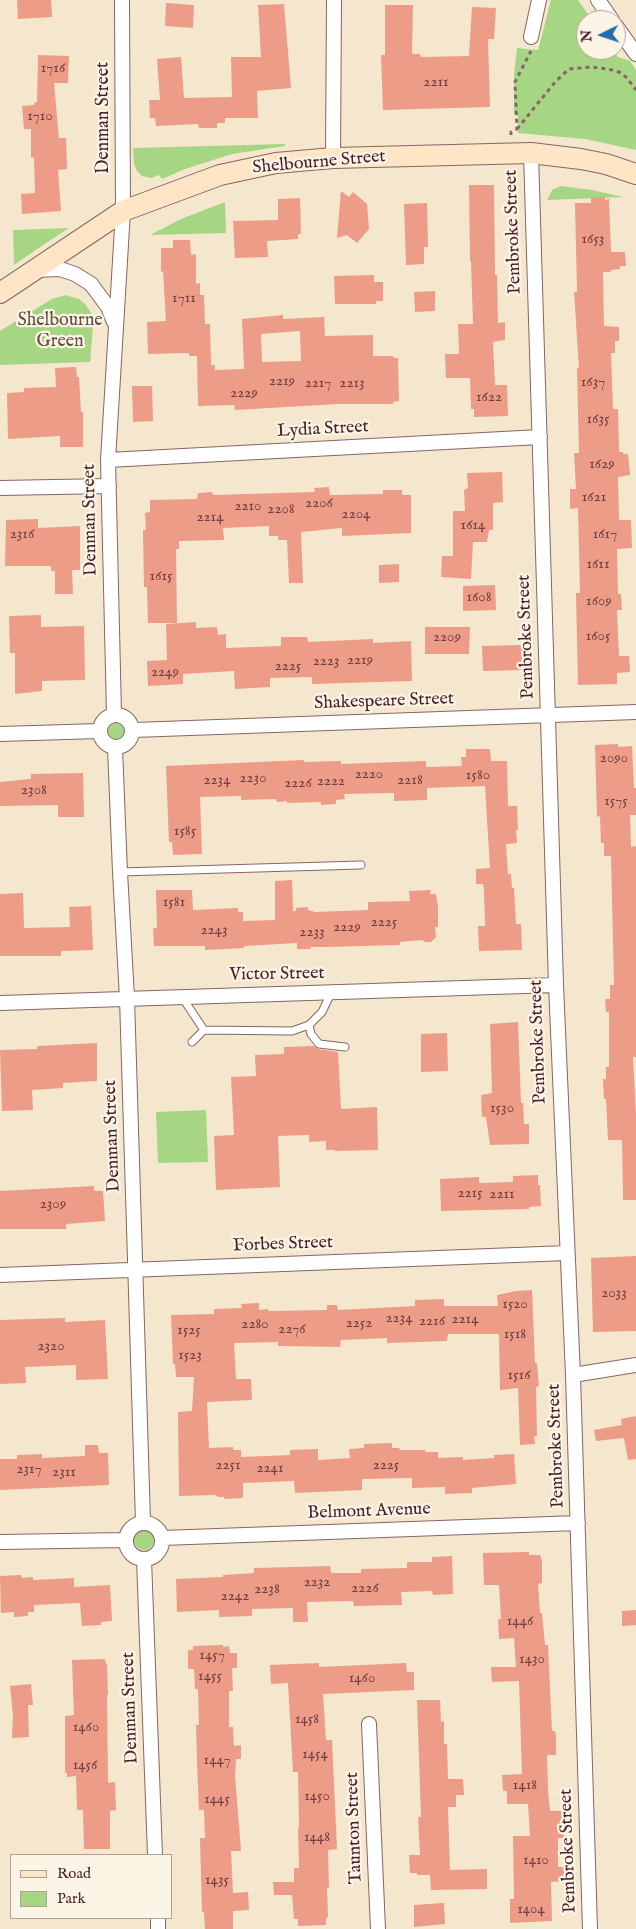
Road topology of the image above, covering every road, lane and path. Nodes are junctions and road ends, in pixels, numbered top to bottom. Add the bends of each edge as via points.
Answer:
1 (122, 0) edge
2 (334, 0) edge
3 (539, 0) edge
4 (531, 37) joint
5 (626, 40) edge
6 (636, 54) edge
7 (636, 90) edge
8 (517, 129) junction
9 (521, 153) junction
10 (333, 158) junction
11 (636, 174) edge
12 (122, 211) junction
13 (33, 271) junction
14 (0, 293) edge
15 (116, 326) junction
16 (540, 437) junction
17 (108, 460) junction
18 (109, 486) junction
19 (0, 488) edge
20 (636, 712) edge
21 (114, 714) junction
22 (548, 714) junction
23 (134, 730) junction
24 (99, 731) junction
25 (0, 734) edge
26 (115, 748) junction
27 (360, 865) dead end
28 (120, 872) junction
29 (556, 985) junction
30 (331, 993) junction
31 (182, 996) junction
32 (127, 998) junction
33 (0, 1003) edge
34 (309, 1025) junction
35 (204, 1030) junction
36 (192, 1042) dead end
37 (345, 1047) dead end
38 (567, 1253) junction
39 (135, 1270) junction
40 (0, 1275) edge
41 (636, 1365) edge
42 (574, 1375) junction
43 (143, 1522) junction
44 (578, 1523) junction
45 (162, 1538) junction
46 (125, 1540) junction
47 (0, 1542) edge
48 (144, 1559) junction
49 (369, 1724) dead end
50 (155, 1854) edge
51 (378, 1929) edge
52 (590, 1929) edge

1 - 12 street, Denman Street
2 - 10 street
3 - 4 street
4 - 8 path via 534,46 515,82
5 - 6 street
7 - 8 path via 626,77 608,68 569,69 556,80
8 - 9 path via 511,132
9 - 10 main road, Shelbourne Street
9 - 11 main road, Shelbourne Street via 581,159
9 - 16 street, Pembroke Street
10 - 12 main road, Shelbourne Street via 276,163 220,175
12 - 13 main road, Shelbourne Street
12 - 15 street, Denman Street
13 - 14 main road, Shelbourne Street
13 - 15 street, Denman Street via 60,269 91,284 108,306
15 - 17 street, Denman Street
16 - 17 street, Lydia Street
16 - 22 street, Pembroke Street
17 - 18 street, Denman Street
18 - 19 street
18 - 21 street, Denman Street
20 - 22 street, Shakespeare Street
21 - 23 street via 127,718
21 - 24 street via 104,720
22 - 23 street, Shakespeare Street
22 - 29 street, Pembroke Street
23 - 26 street via 128,743
24 - 25 street
24 - 26 street via 104,743
26 - 28 street, Denman Street
27 - 28 lane
28 - 32 street, Denman Street
29 - 30 street, Victor Street
29 - 38 street, Pembroke Street
30 - 31 street, Victor Street
30 - 34 lane via 322,1012
31 - 32 street, Victor Street
31 - 35 lane
32 - 33 street, Victor Street
32 - 39 street, Denman Street
34 - 35 lane via 292,1030
34 - 37 lane via 319,1044
35 - 36 lane
38 - 39 street, Forbes Street
38 - 42 street, Pembroke Street
39 - 40 street, Forbes Street
39 - 43 street, Denman Street
41 - 42 street
42 - 44 street, Pembroke Street
43 - 45 street via 156,1526
43 - 46 street via 131,1528
44 - 45 street, Belmont Avenue
44 - 52 street, Pembroke Street
45 - 48 street via 158,1553
46 - 47 street
46 - 48 street via 131,1554
48 - 50 street, Denman Street
49 - 51 street, Taunton Street

